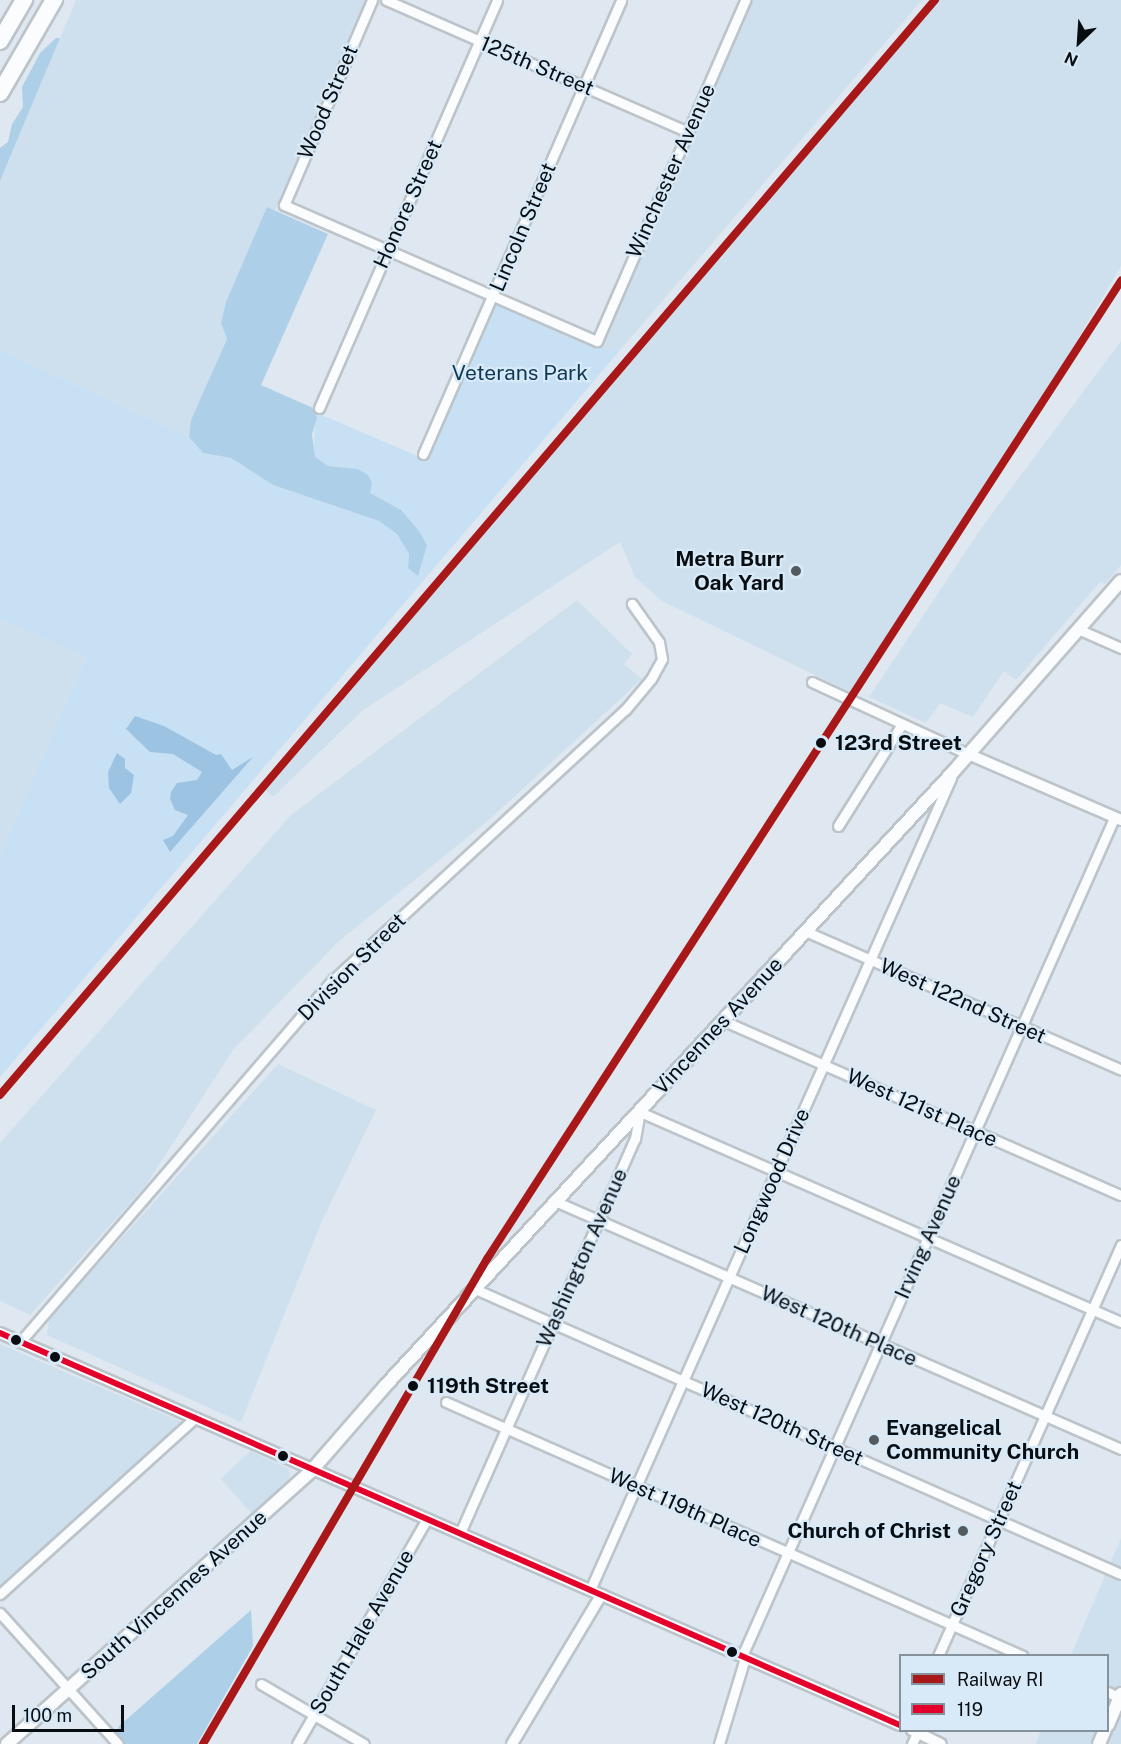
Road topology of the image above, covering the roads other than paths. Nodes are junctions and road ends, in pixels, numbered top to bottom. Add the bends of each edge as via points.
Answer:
1 (14, 0) edge
2 (24, 0) edge
3 (54, 0) edge
4 (372, 0) edge
5 (386, 0) edge
6 (496, 0) edge
7 (621, 0) edge
8 (745, 0) edge
9 (0, 26) edge
10 (479, 40) junction
11 (0, 41) edge
12 (584, 86) junction
13 (0, 93) edge
14 (688, 132) junction
15 (388, 250) junction
16 (493, 296) junction
17 (319, 408) dead end
18 (423, 454) dead end
19 (1121, 581) edge
20 (632, 604) dead end
21 (1080, 630) junction
22 (1121, 648) edge
23 (812, 682) dead end
24 (902, 724) junction
25 (968, 754) junction
26 (953, 772) junction
27 (1118, 819) edge
28 (838, 826) dead end
29 (806, 931) junction
30 (870, 960) junction
31 (724, 1021) junction
32 (1022, 1026) junction
33 (824, 1065) junction
34 (1121, 1070) edge
35 (640, 1112) junction
36 (975, 1131) junction
37 (776, 1172) junction
38 (1121, 1195) edge
39 (557, 1202) junction
40 (599, 1221) junction
41 (928, 1238) junction
42 (1121, 1245) edge
43 (729, 1278) junction
44 (475, 1289) junction
45 (1092, 1310) junction
46 (1121, 1322) edge
47 (553, 1323) junction
48 (0, 1333) edge
49 (20, 1342) junction
50 (881, 1344) junction
51 (683, 1381) junction
52 (446, 1402) dead end
53 (1045, 1416) junction
54 (195, 1418) junction
55 (507, 1430) junction
56 (835, 1448) junction
57 (1121, 1449) edge
58 (313, 1469) junction
59 (636, 1486) junction
60 (427, 1519) junction
61 (999, 1520) junction
62 (460, 1533) junction
63 (788, 1553) junction
64 (1121, 1574) edge
65 (596, 1593) junction
66 (0, 1594) edge
67 (0, 1613) edge
68 (952, 1624) junction
69 (939, 1654) edge
70 (1019, 1654) edge
71 (744, 1657) junction
72 (261, 1684) dead end
73 (69, 1689) junction
74 (1120, 1696) edge
75 (314, 1715) junction
76 (1109, 1721) edge
77 (899, 1725) edge
78 (915, 1732) edge
79 (8, 1744) edge
80 (118, 1744) edge
81 (297, 1744) edge
82 (364, 1744) edge
83 (512, 1744) edge
84 (719, 1744) edge
85 (912, 1744) edge
86 (941, 1744) edge

1 - 9 highway
2 - 11 highway
3 - 13 highway
4 - 15 street, Wood Street via 284,205
5 - 10 street, 125th Street
6 - 10 street, Honore Street
7 - 12 street, Lincoln Street
8 - 14 street, Winchester Avenue
10 - 12 street, 125th Street
10 - 15 street, Honore Street
12 - 14 street, 125th Street
12 - 16 street, Lincoln Street
14 - 16 street, Winchester Avenue via 597,341
15 - 16 street
15 - 17 street, Honore Street
16 - 18 street, Lincoln Street
19 - 21 main road, Vincennes Avenue
20 - 49 street, Division Street via 659,642 662,659 651,679 625,710 333,980
21 - 22 street
21 - 25 main road, Vincennes Avenue
23 - 24 street
24 - 25 street
24 - 28 street
25 - 26 main road, Vincennes Avenue
25 - 27 street
26 - 29 main road, Vincennes Avenue
26 - 30 street, Longwood Drive
27 - 32 street, Irving Avenue
29 - 30 street, West 122nd Street
29 - 31 main road, Vincennes Avenue
30 - 32 street, West 122nd Street
30 - 33 street, Longwood Drive
31 - 33 street, West 121st Place
31 - 35 main road, Vincennes Avenue
32 - 34 street, West 122nd Street
32 - 36 street, Irving Avenue
33 - 36 street, West 121st Place
33 - 37 street, Longwood Drive
35 - 37 street
35 - 39 main road, Vincennes Avenue
35 - 40 street, Washington Avenue via 635,1139
36 - 38 street, West 121st Place
36 - 41 street, Irving Avenue
37 - 41 street
37 - 43 street, Longwood Drive
39 - 40 street, West 120th Place
39 - 44 main road, Vincennes Avenue
40 - 43 street, West 120th Place
40 - 47 street, Washington Avenue
41 - 45 street
41 - 50 street, Irving Avenue
42 - 45 street, Gregory Street
43 - 50 street, West 120th Place
43 - 51 street, Longwood Drive
44 - 47 street, West 120th Street
44 - 58 main road, Vincennes Avenue
45 - 46 street
45 - 53 street, Gregory Street
47 - 51 street, West 120th Street
47 - 55 street, Washington Avenue
48 - 49 street
49 - 54 street
50 - 53 street, West 120th Place
50 - 56 street, Irving Avenue
51 - 56 street, West 120th Street
51 - 59 street, Longwood Drive
52 - 55 street, West 119th Place
53 - 57 street, West 120th Place
53 - 61 street, Gregory Street
54 - 58 street
54 - 66 street
55 - 59 street, West 119th Place
55 - 62 street, Washington Avenue
56 - 61 street, West 120th Street
56 - 63 street, Irving Avenue
58 - 60 street
58 - 73 main road, South Vincennes Avenue
59 - 63 street, West 119th Place
59 - 65 street, Longwood Drive
60 - 62 street
60 - 75 street, South Hale Avenue
61 - 64 street, West 120th Street
61 - 68 street, Gregory Street
62 - 65 street
63 - 68 street, West 119th Place
63 - 71 street, Irving Avenue
65 - 71 street
65 - 83 street
67 - 73 street
68 - 69 street, Gregory Street
68 - 70 street, West 119th Place
71 - 77 street
71 - 84 street, Irving Avenue
72 - 75 street
73 - 79 main road, South Vincennes Avenue
73 - 80 street
74 - 76 main road
75 - 81 street, South Hale Avenue
75 - 82 street
78 - 85 street
78 - 86 street

